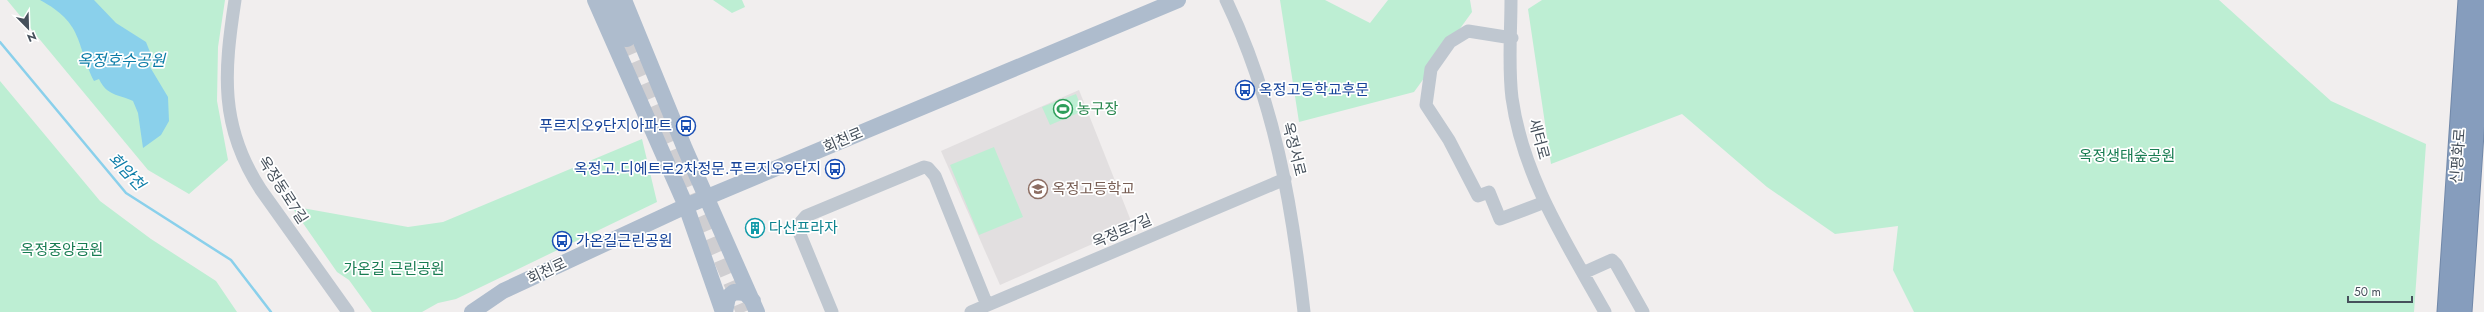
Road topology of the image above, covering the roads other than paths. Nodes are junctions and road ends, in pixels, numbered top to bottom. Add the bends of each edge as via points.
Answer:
1 (234, 0) edge
2 (595, 0) edge
3 (610, 0) edge
4 (624, 0) edge
5 (1178, 0) edge
6 (1226, 0) edge
7 (1511, 0) edge
8 (2468, 0) edge
9 (2483, 0) edge
10 (1512, 38) junction
11 (627, 39) tunnel mouth
12 (653, 68) junction
13 (630, 80) junction
14 (1285, 179) junction
15 (708, 197) junction
16 (1545, 202) junction
17 (686, 206) junction
18 (1583, 273) junction
19 (987, 305) junction
20 (755, 307) edge
21 (348, 312) edge
22 (472, 312) edge
23 (724, 312) edge
24 (832, 312) edge
25 (970, 312) edge
26 (1304, 312) edge
27 (1605, 312) edge
28 (1643, 312) edge
29 (2448, 312) edge
30 (2462, 312) edge

1 - 21 street, 옥정동로7길 via 226,84 227,102 241,152 261,190
2 - 13 main road
3 - 11 main road
4 - 12 main road
5 - 15 main road, 회천로
6 - 14 street, 옥정서로 via 1264,94
7 - 10 street, 새터로
8 - 29 highway, 신평화로
9 - 30 highway, 신평화로
10 - 16 street, 새터로 via 1512,97 1520,136 1534,180
10 - 16 street via 1468,31 1450,42 1431,69 1426,105 1450,140 1478,196 1489,192 1500,220
12 - 13 main road via 654,73 647,82 639,84
12 - 15 main road via 685,149
13 - 17 main road
14 - 19 street, 옥정로7길
14 - 26 street, 옥정서로 via 1294,223
15 - 17 main road, 회천로
15 - 20 main road
16 - 18 street, 새터로
17 - 22 main road, 회천로 via 503,291
17 - 23 main road
18 - 27 street, 새터로
18 - 28 street via 1612,260
19 - 24 street via 935,176 924,167 806,216 800,223 800,232
19 - 25 street, 옥정로7길
20 - 23 main road via 745,293 734,292 728,297

